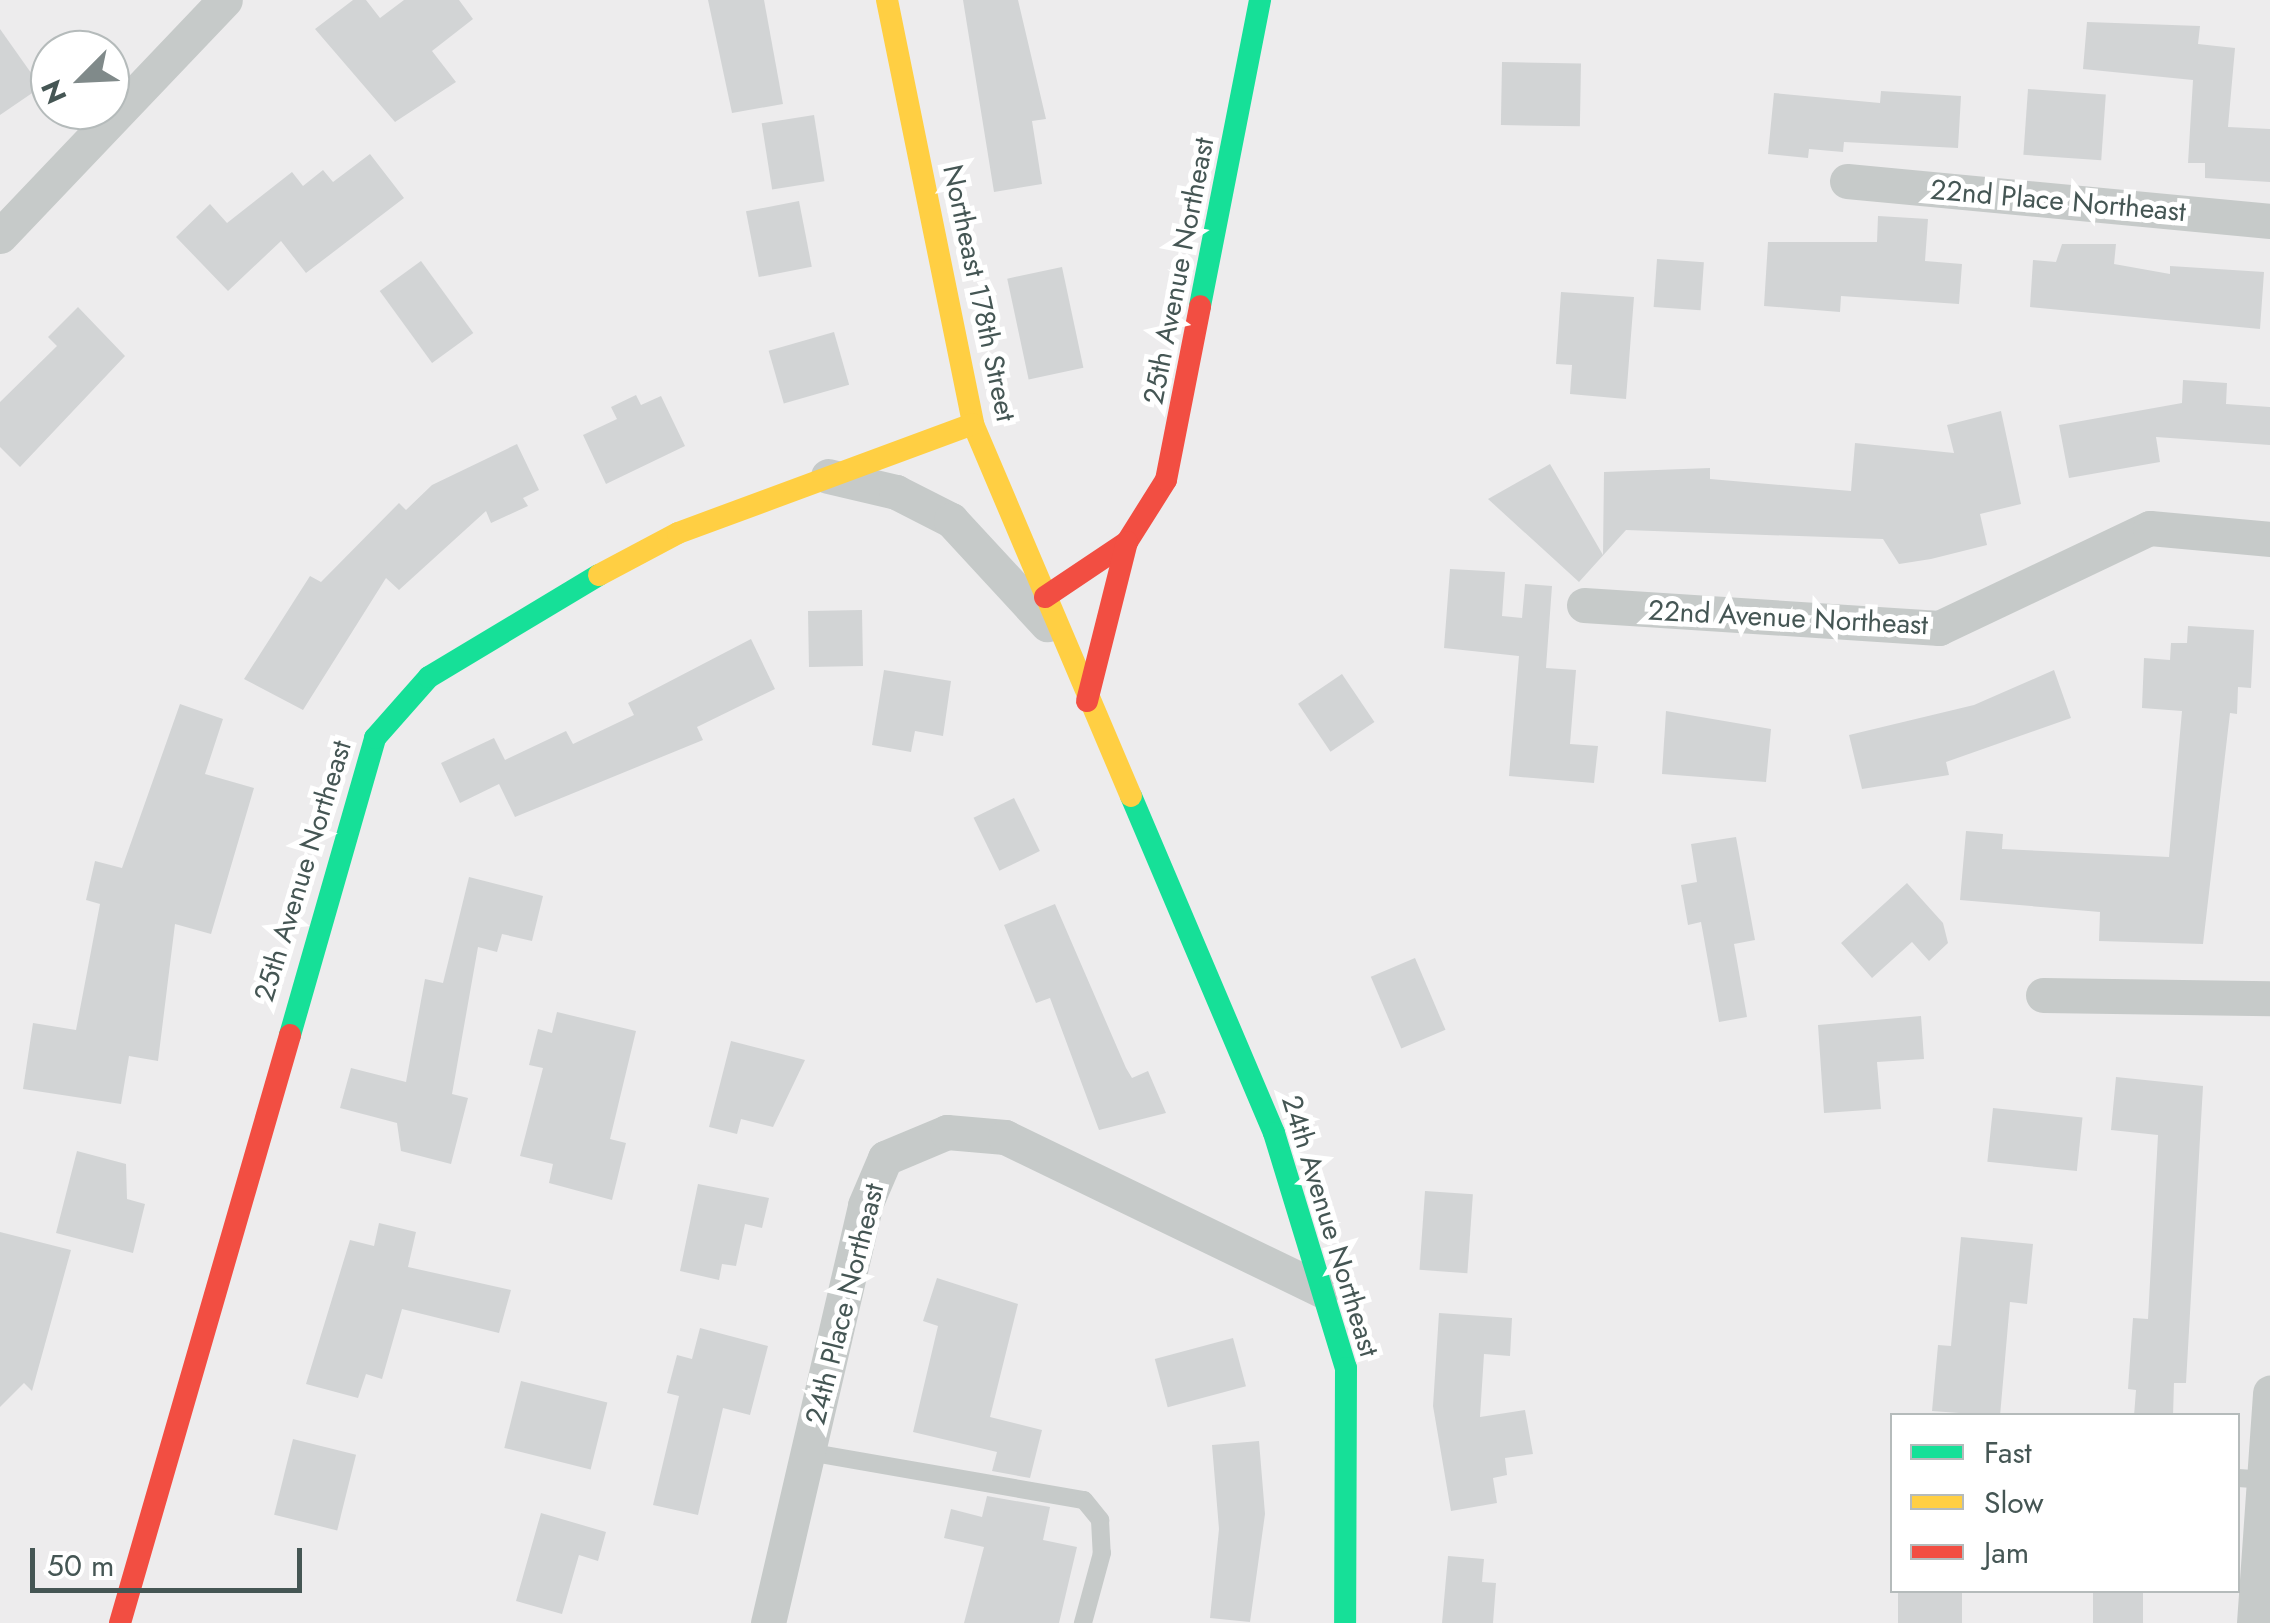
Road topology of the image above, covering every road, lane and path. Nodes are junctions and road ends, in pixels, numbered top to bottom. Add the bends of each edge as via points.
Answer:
1 (225, 0) edge
2 (886, 0) edge
3 (1260, 0) edge
4 (1847, 181) dead end
5 (2270, 221) edge
6 (0, 236) edge
7 (973, 424) junction
8 (822, 475) junction
9 (2270, 540) edge
10 (1127, 542) junction
11 (1044, 597) junction
12 (1584, 605) dead end
13 (1064, 645) junction
14 (1088, 701) junction
15 (2043, 995) dead end
16 (2270, 998) edge
17 (1322, 1290) junction
18 (2270, 1393) edge
19 (808, 1452) junction
20 (2251, 1479) edge
21 (120, 1623) edge
22 (768, 1623) edge
23 (1083, 1623) edge
24 (1345, 1623) edge
25 (2254, 1623) edge

1 - 6 street
2 - 7 street, Northeast 178th Street
3 - 10 street, 25th Avenue Northeast via 1166,480
4 - 5 street, 22nd Place Northeast
7 - 8 street, 25th Avenue Northeast
7 - 11 street, Northeast 178th Street
8 - 13 street via 896,492 951,520
8 - 21 street, 25th Avenue Northeast via 678,533 504,625 429,677 375,738
9 - 12 street, 22nd Avenue Northeast via 2150,528 1939,628
10 - 11 street, 25th Avenue Northeast
10 - 14 street, 25th Avenue Northeast
11 - 13 street, Northeast 178th Street
13 - 14 street, Northeast 178th Street
14 - 17 street, 24th Avenue Northeast via 1274,1133
15 - 16 street
17 - 19 street, 24th Place Northeast via 1004,1136 947,1132 885,1158 866,1205
17 - 24 street, 24th Avenue Northeast via 1346,1368
18 - 20 street
19 - 22 street, 24th Place Northeast
19 - 23 lane via 1084,1500 1100,1520 1102,1553
20 - 25 street

